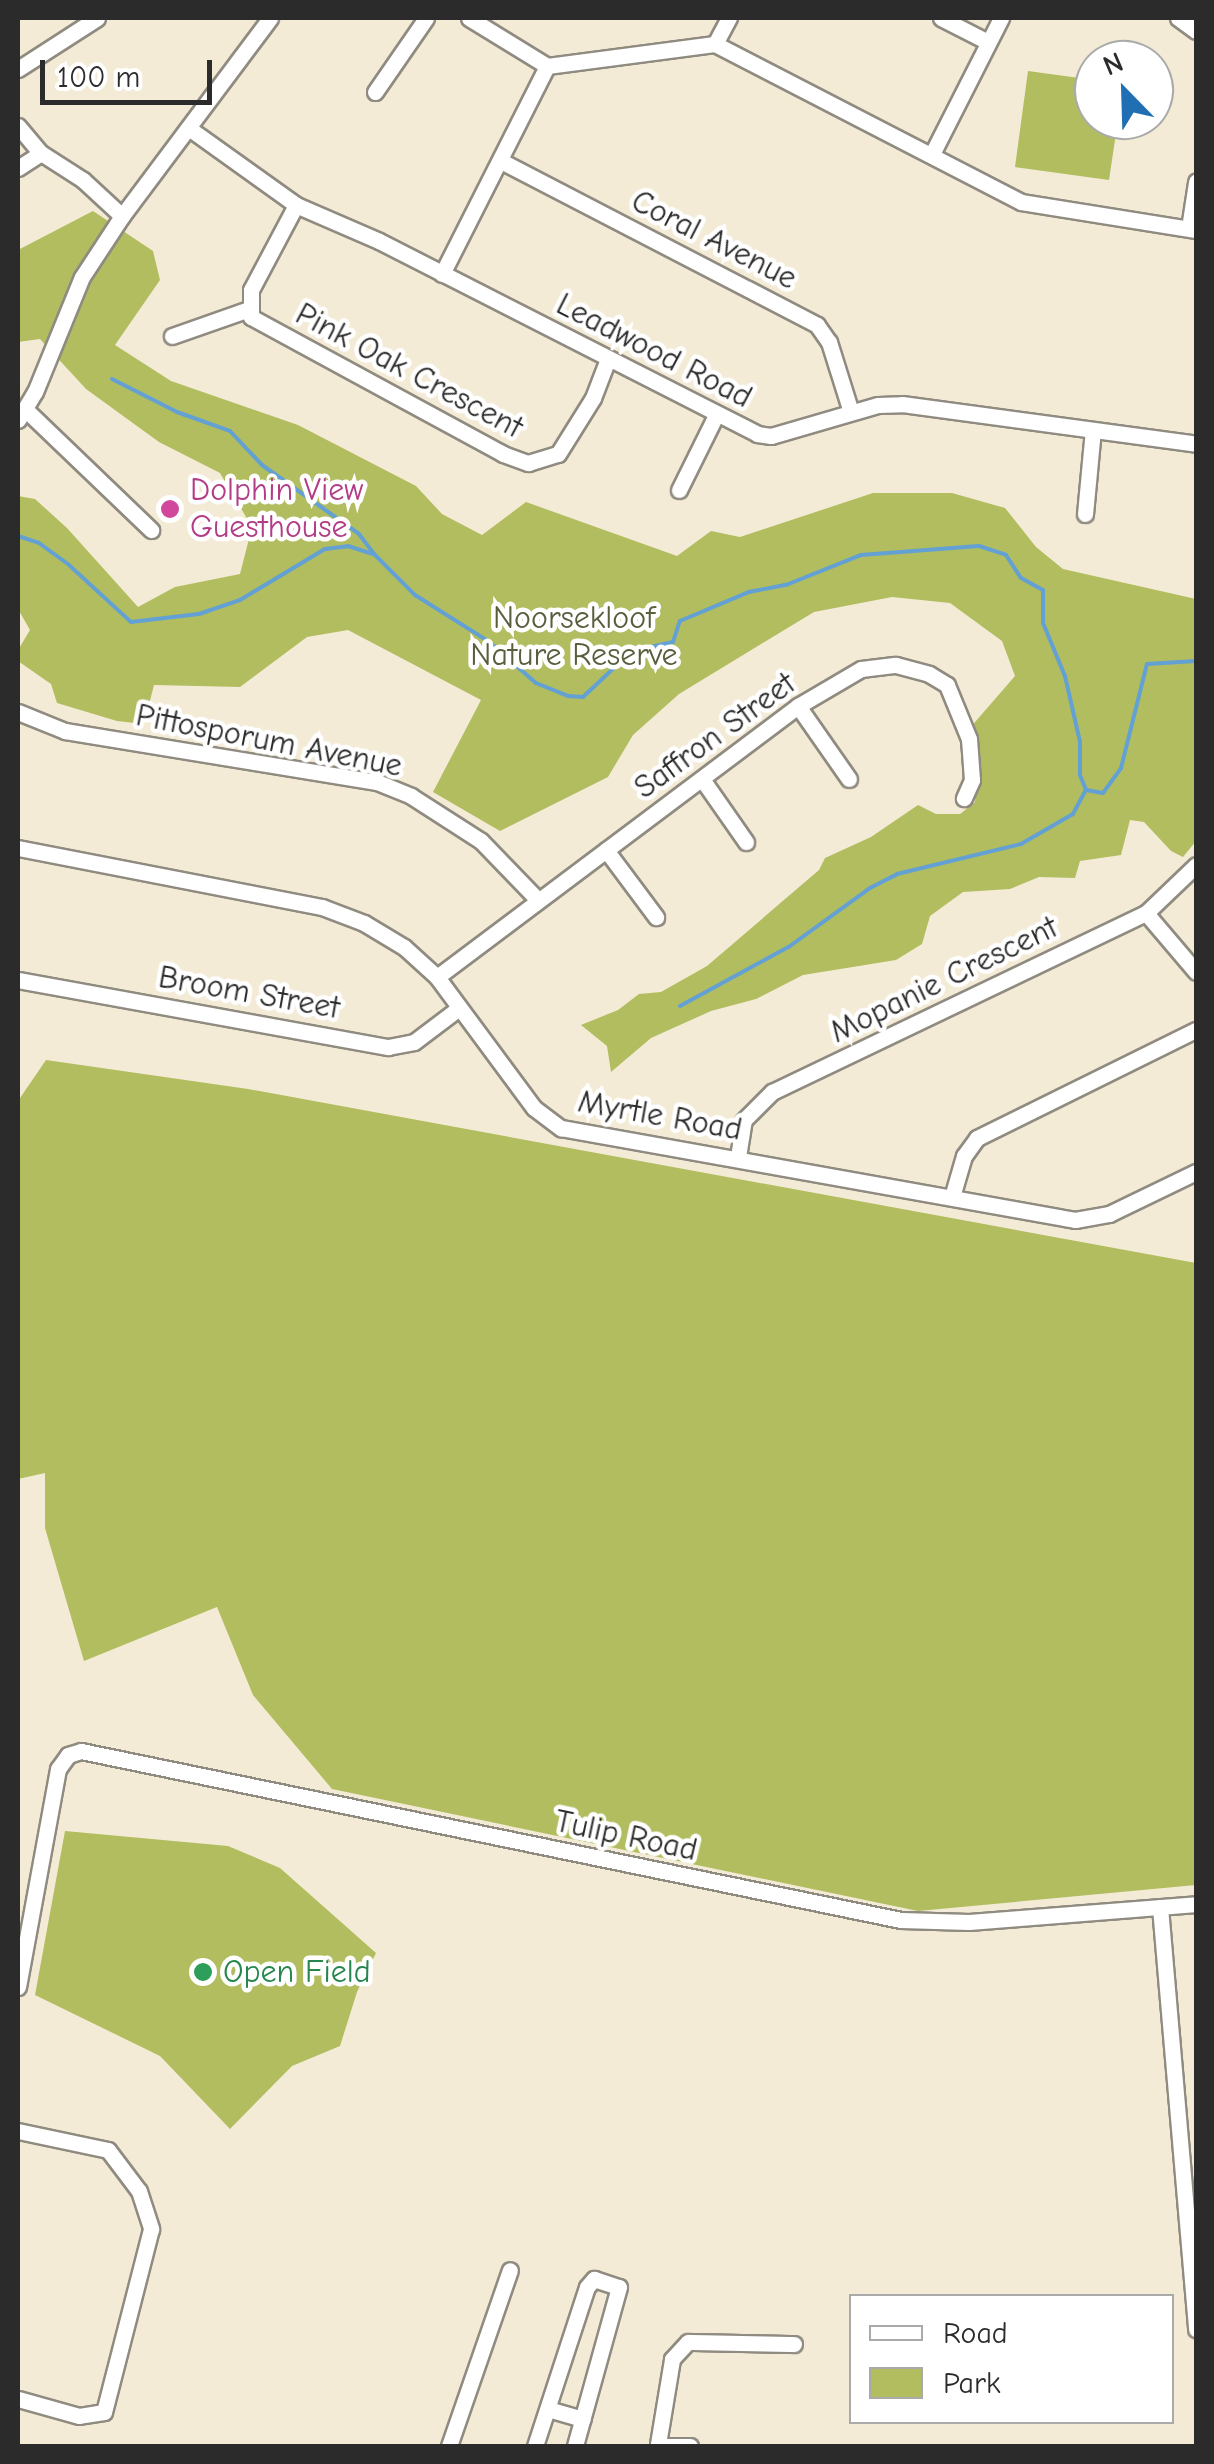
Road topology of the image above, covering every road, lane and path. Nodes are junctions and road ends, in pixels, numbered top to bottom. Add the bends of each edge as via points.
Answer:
1 (97, 18) edge
2 (270, 18) edge
3 (426, 18) edge
4 (469, 18) edge
5 (728, 18) edge
6 (941, 18) edge
7 (1001, 18) edge
8 (1178, 18) edge
9 (1196, 31) edge
10 (988, 42) junction
11 (715, 44) junction
12 (546, 66) junction
13 (18, 69) edge
14 (375, 92) dead end
15 (18, 126) edge
16 (190, 129) junction
17 (41, 153) junction
18 (932, 154) junction
19 (501, 161) junction
20 (18, 168) edge
21 (1196, 182) edge
22 (296, 205) junction
23 (122, 216) junction
24 (1193, 229) edge
25 (442, 274) junction
26 (249, 309) junction
27 (172, 336) dead end
28 (608, 359) junction
29 (851, 412) junction
30 (21, 414) edge
31 (716, 415) junction
32 (1093, 430) junction
33 (1196, 444) edge
34 (680, 490) dead end
35 (1085, 514) dead end
36 (151, 530) dead end
37 (798, 706) junction
38 (18, 712) edge
39 (702, 778) junction
40 (849, 779) dead end
41 (964, 798) dead end
42 (746, 842) dead end
43 (18, 848) edge
44 (606, 850) junction
45 (1196, 865) edge
46 (536, 899) junction
47 (1146, 913) junction
48 (656, 917) dead end
49 (1196, 972) edge
50 (437, 977) junction
51 (18, 980) edge
52 (459, 1008) junction
53 (1196, 1030) edge
54 (738, 1158) junction
55 (1196, 1172) edge
56 (952, 1197) junction
57 (1196, 1904) edge
58 (1160, 1907) junction
59 (18, 1987) edge
60 (18, 2131) edge
61 (1193, 2240) edge
62 (510, 2270) dead end
63 (1196, 2329) edge
64 (794, 2344) dead end
65 (18, 2400) edge
66 (548, 2409) junction
67 (583, 2419) junction
68 (658, 2445) edge
69 (449, 2446) edge
70 (535, 2446) edge
71 (575, 2446) edge
72 (690, 2446) edge

1 - 13 street
2 - 16 street
3 - 14 street
4 - 12 street
5 - 11 street
6 - 10 street
7 - 10 street
8 - 9 street
10 - 18 street
11 - 12 street
11 - 18 street
12 - 19 street
15 - 17 street
16 - 22 street, Leadwood Road
16 - 23 street
17 - 20 street
17 - 23 street
18 - 24 street via 1021,202
19 - 25 street
19 - 29 street, Coral Avenue via 817,325
21 - 24 street
22 - 25 street, Leadwood Road
22 - 26 street, Pink Oak Crescent via 251,290
23 - 30 street via 82,277
25 - 28 street, Leadwood Road
26 - 27 street
26 - 28 street, Pink Oak Crescent via 258,323 522,462 562,450
28 - 31 street, Leadwood Road
29 - 31 street, Leadwood Road via 771,436
29 - 32 street, Leadwood Road via 902,404
30 - 36 street
31 - 34 street
32 - 33 street, Leadwood Road
32 - 35 street
37 - 39 street, Saffron Street
37 - 40 street
37 - 41 street, Saffron Street via 861,668 896,665 928,674 947,685 969,739 972,780
38 - 46 street, Pittosporum Avenue via 65,731 377,782 481,841
39 - 42 street
39 - 44 street, Saffron Street
43 - 50 street, Myrtle Road via 322,907 404,946
44 - 46 street, Saffron Street
44 - 48 street
45 - 47 street, Mopanie Crescent
46 - 50 street, Saffron Street
47 - 49 street
47 - 54 street, Mopanie Crescent via 772,1092 744,1120
50 - 52 street, Myrtle Road
51 - 52 street, Broom Street via 388,1046 414,1042
52 - 54 street, Myrtle Road via 534,1108 562,1128
53 - 56 street via 977,1138
54 - 56 street, Myrtle Road
55 - 56 street, Myrtle Road via 1084,1220
57 - 58 street, Tulip Road
58 - 59 street, Tulip Road via 969,1922 901,1920 116,1754 73,1752 58,1769
58 - 61 street
60 - 65 street via 108,2150 150,2215 149,2244 109,2402 99,2414 79,2416
61 - 63 street
62 - 69 street
64 - 68 street via 688,2342 672,2359
66 - 67 street
66 - 67 street via 589,2284 615,2283
66 - 70 street
67 - 71 street
68 - 72 street

